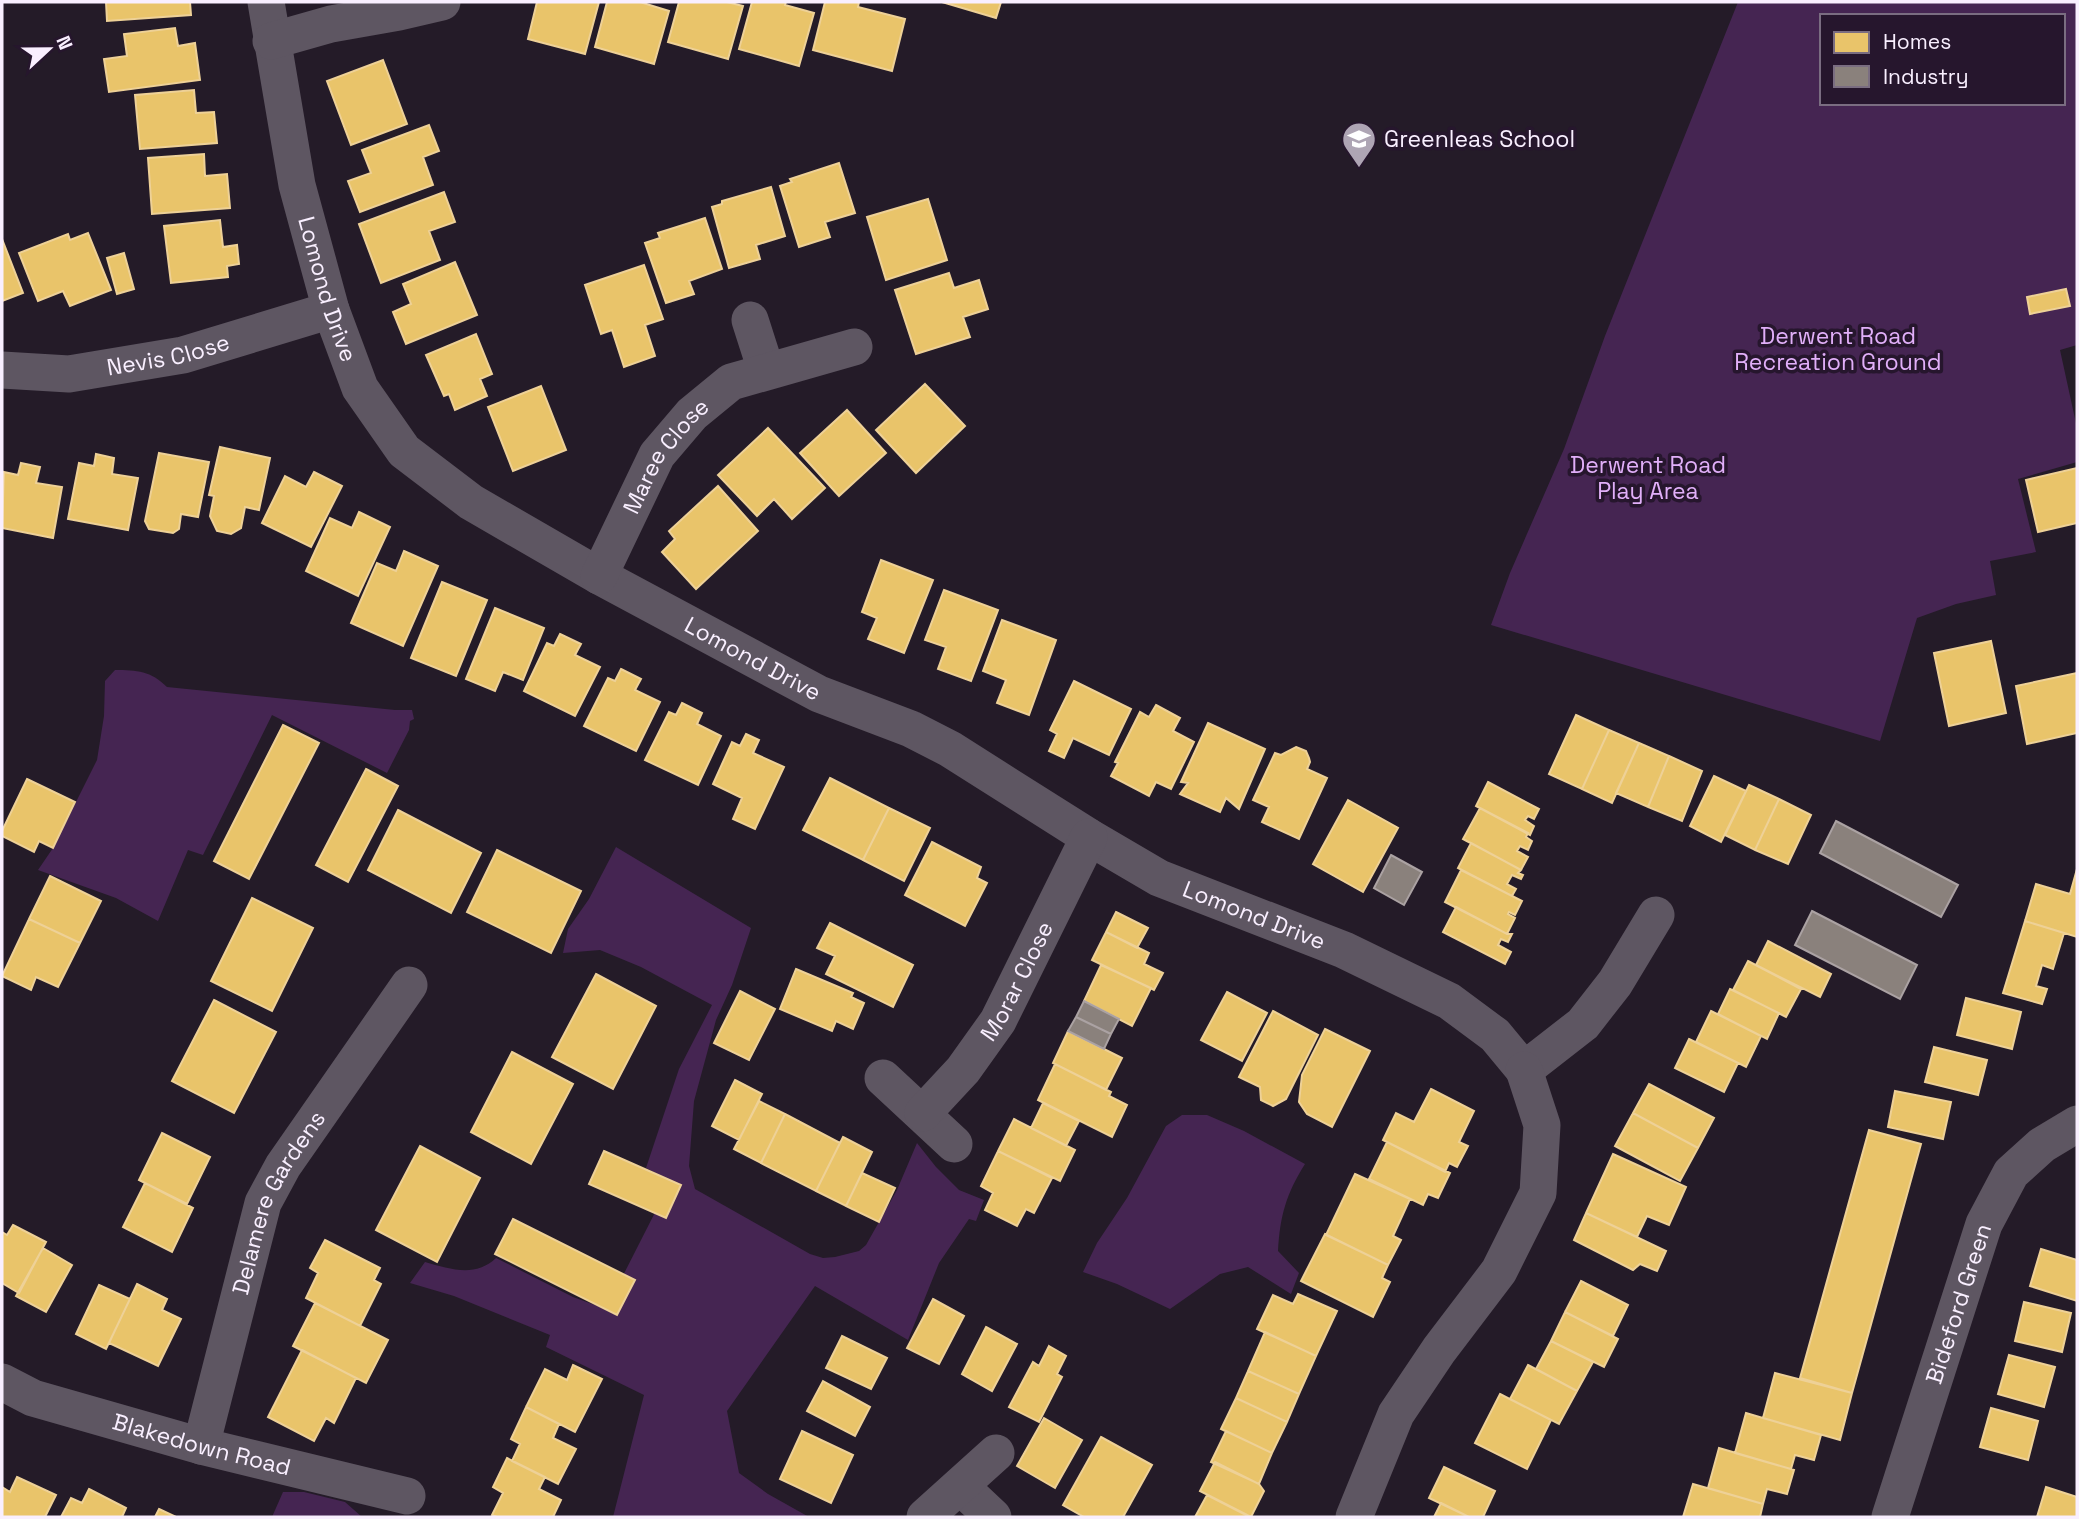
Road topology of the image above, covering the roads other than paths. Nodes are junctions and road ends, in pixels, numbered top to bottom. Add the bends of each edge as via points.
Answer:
1 (266, 2) edge
2 (442, 2) edge
3 (271, 41) junction
4 (331, 310) junction
5 (750, 320) dead end
6 (854, 347) dead end
7 (2, 370) edge
8 (766, 370) junction
9 (600, 576) junction
10 (1089, 837) junction
11 (1656, 915) dead end
12 (409, 985) dead end
13 (1524, 1070) junction
14 (883, 1078) dead end
15 (923, 1113) junction
16 (2077, 1124) edge
17 (954, 1144) dead end
18 (2, 1382) edge
19 (201, 1446) junction
20 (996, 1453) dead end
21 (960, 1486) junction
22 (407, 1496) dead end
23 (925, 1517) edge
24 (993, 1517) edge
25 (1354, 1517) edge
26 (1890, 1517) edge

1 - 3 street, Lomond Drive
2 - 3 street
3 - 4 street, Lomond Drive via 297,185
4 - 7 street, Nevis Close via 183,355 69,374
4 - 9 street, Lomond Drive via 360,388 404,451 471,502
5 - 8 street
6 - 8 street, Maree Close
8 - 9 street, Maree Close via 731,382 692,414 657,455
9 - 10 street, Lomond Drive via 819,694 950,749
10 - 13 street, Lomond Drive via 1159,878 1344,950 1449,1001 1495,1035
10 - 15 street, Morar Close via 998,1021 963,1070
11 - 13 street via 1615,983 1583,1024
12 - 19 street, Delamere Gardens via 283,1166 263,1203
13 - 25 street, Lomond Drive via 1542,1125 1538,1193 1499,1271 1396,1415
14 - 15 street
15 - 17 street
16 - 26 street, Bideford Green via 2042,1145 2011,1173 1984,1224
18 - 19 street, Blakedown Road via 33,1398
19 - 22 street, Blakedown Road
20 - 21 street
21 - 23 street
21 - 24 street

